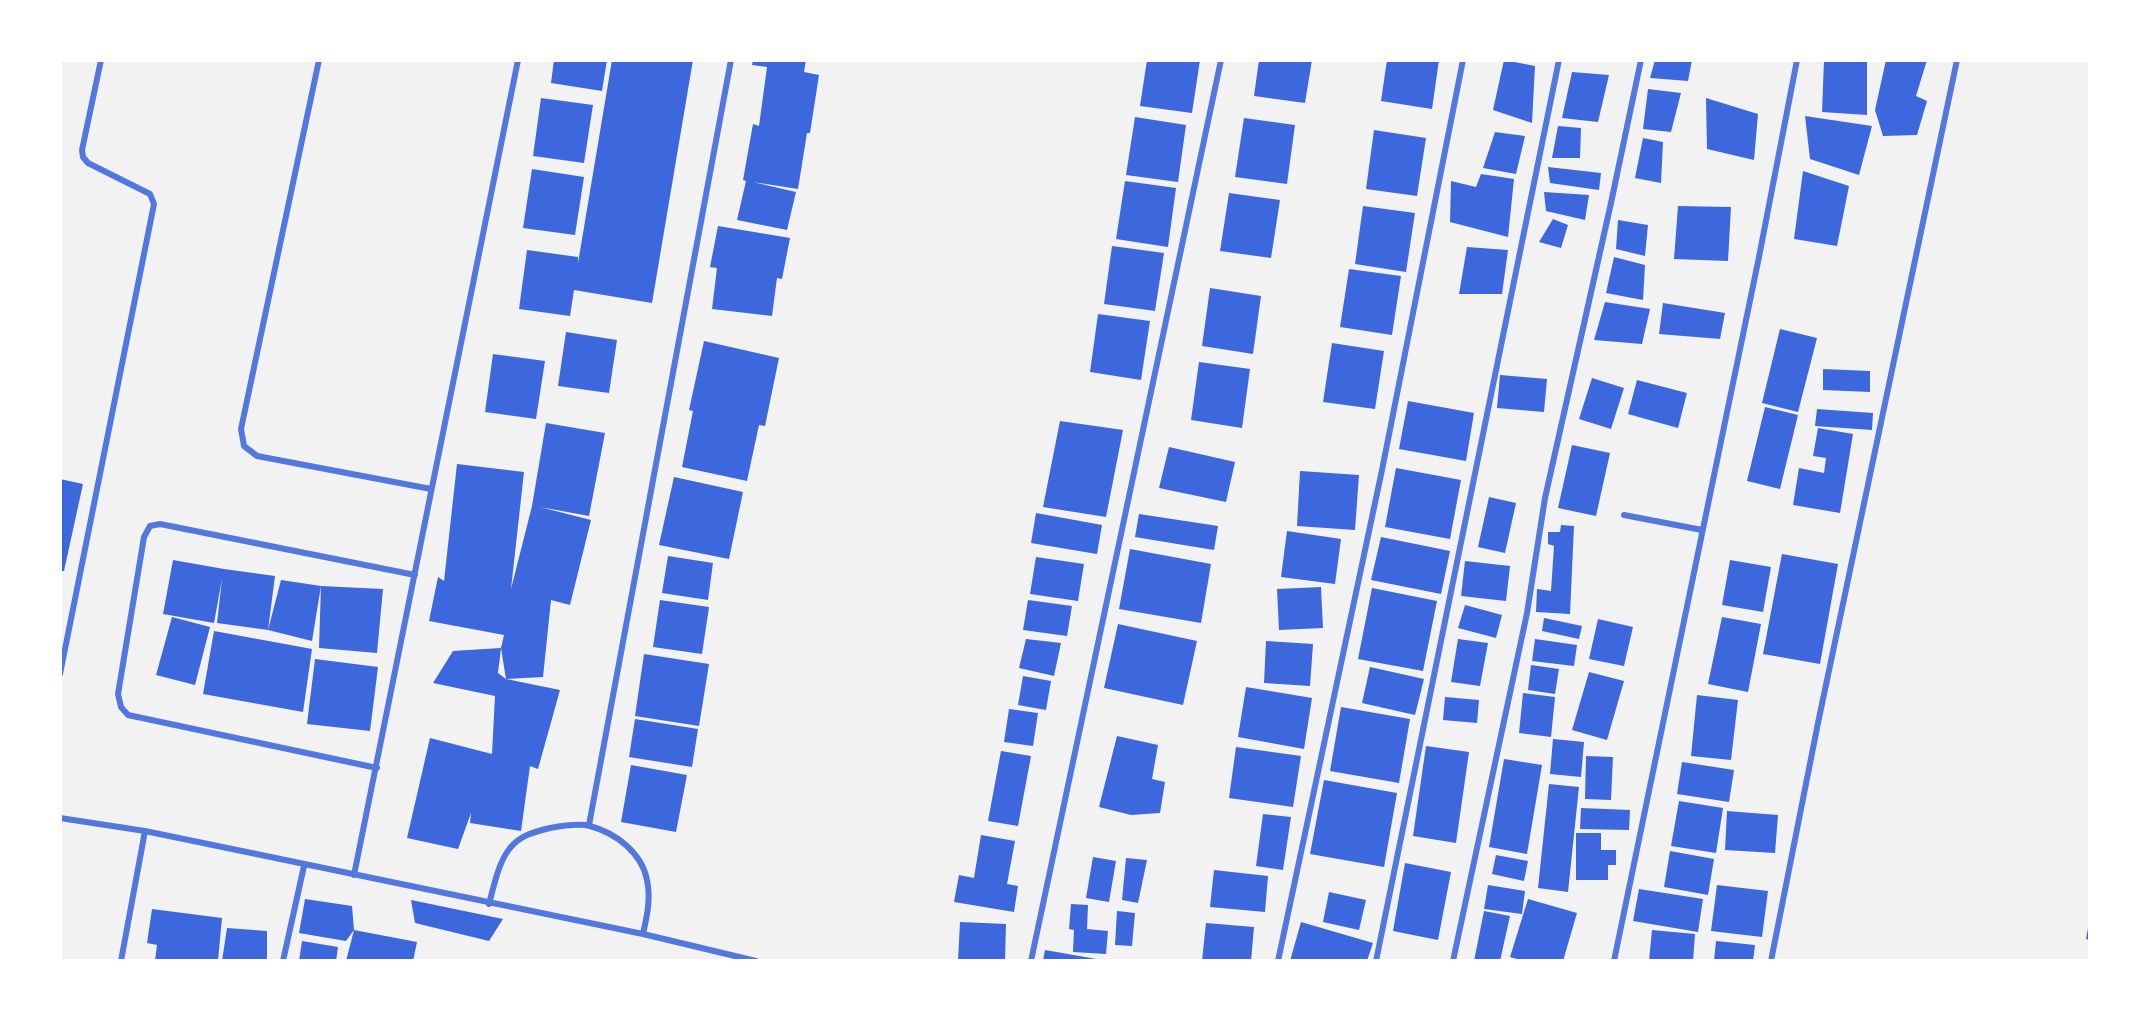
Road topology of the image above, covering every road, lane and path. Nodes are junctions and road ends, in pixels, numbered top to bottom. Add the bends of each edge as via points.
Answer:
1 (101, 60) edge
2 (319, 60) edge
3 (518, 60) edge
4 (731, 60) edge
5 (1221, 60) edge
6 (1463, 60) edge
7 (1559, 60) edge
8 (1641, 60) edge
9 (1797, 60) edge
10 (1957, 60) edge
11 (431, 489) junction
12 (1624, 515) dead end
13 (1702, 530) junction
14 (415, 574) junction
15 (60, 674) edge
16 (377, 768) junction
17 (60, 818) edge
18 (589, 825) junction
19 (145, 831) junction
20 (304, 866) junction
21 (354, 875) junction
22 (489, 904) junction
23 (643, 934) junction
24 (121, 961) edge
25 (283, 961) edge
26 (756, 961) edge
27 (1031, 961) edge
28 (1278, 961) edge
29 (1376, 961) edge
30 (1453, 961) edge
31 (1614, 961) edge
32 (1771, 961) edge

1 - 15 street via 83,157 150,194 154,204
2 - 11 street via 241,429 244,446 257,456
3 - 11 street
4 - 18 street
5 - 27 street
6 - 28 street via 1382,470
7 - 29 street
8 - 30 street via 1545,498 1527,613
9 - 13 street
10 - 32 street
11 - 14 street
12 - 13 street
13 - 31 street
14 - 16 street
14 - 16 street via 160,524 150,526 144,537 118,694 121,708 129,715
16 - 21 street
17 - 19 street
18 - 22 street via 557,826 525,834 505,856
18 - 23 street via 621,840 638,859 647,879 649,907
19 - 20 street
19 - 24 street
20 - 21 street
20 - 25 street
21 - 22 street
22 - 23 street
23 - 26 street

